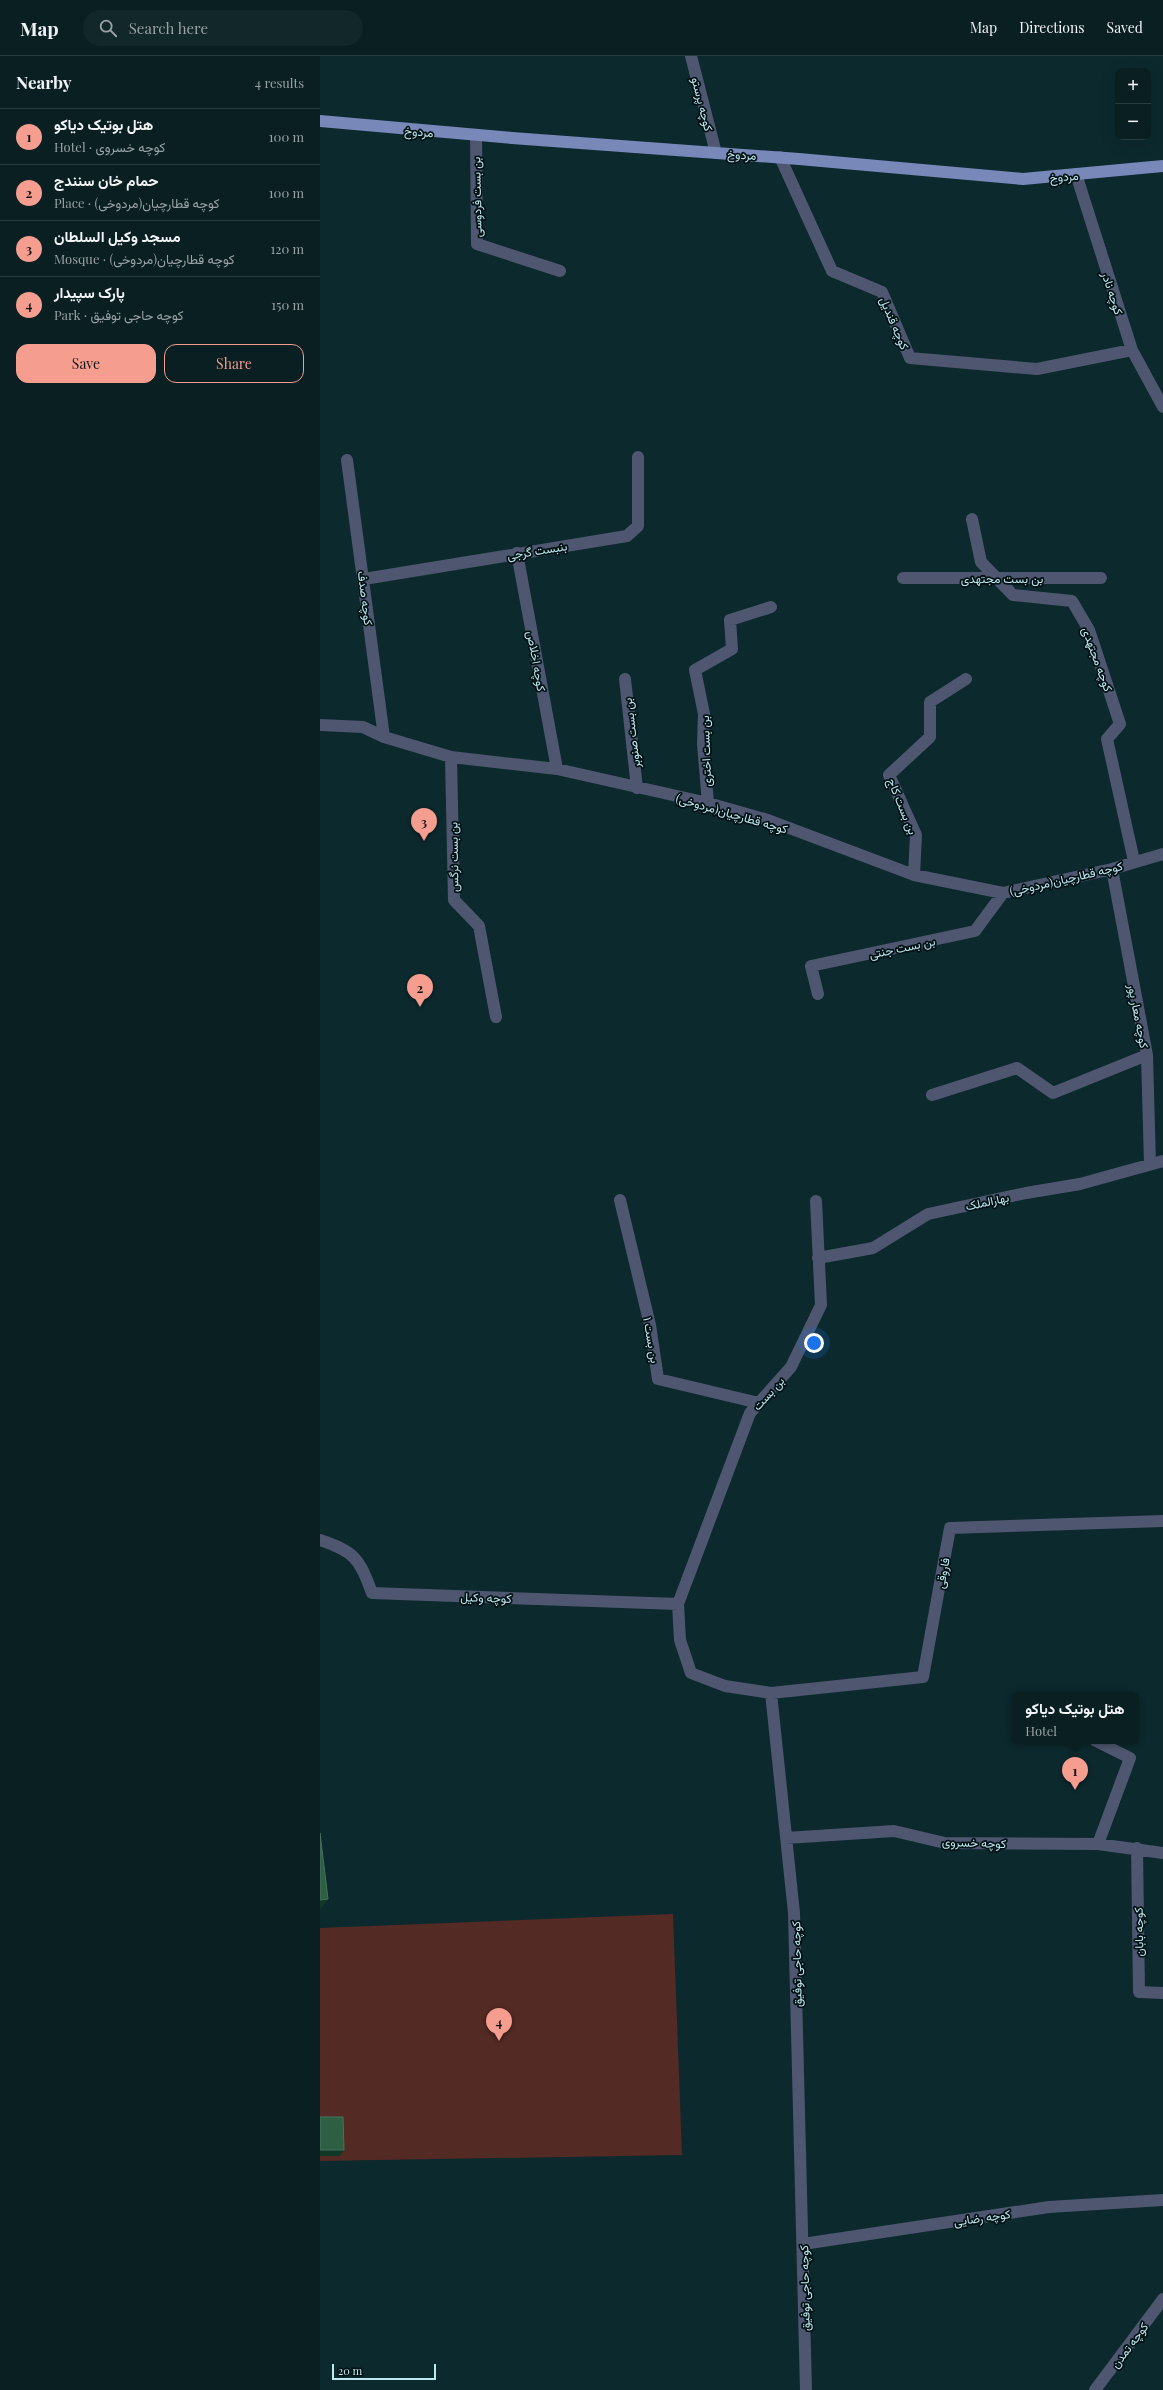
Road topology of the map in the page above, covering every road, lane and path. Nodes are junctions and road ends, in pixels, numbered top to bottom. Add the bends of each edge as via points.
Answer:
1 (691, 56) edge
2 (320, 121) edge
3 (476, 135) junction
4 (716, 153) junction
5 (780, 157) junction
6 (1163, 166) edge
7 (1076, 174) junction
8 (560, 271) dead end
9 (1132, 350) junction
10 (1163, 406) edge
11 (638, 457) dead end
12 (347, 460) dead end
13 (972, 519) dead end
14 (517, 553) junction
15 (903, 578) dead end
16 (1100, 578) dead end
17 (364, 579) junction
18 (997, 579) junction
19 (771, 607) dead end
20 (624, 679) dead end
21 (966, 679) dead end
22 (320, 725) edge
23 (384, 737) junction
24 (451, 757) junction
25 (557, 769) junction
26 (637, 788) junction
27 (708, 803) junction
28 (1163, 854) edge
29 (1134, 861) junction
30 (1112, 869) junction
31 (914, 875) junction
32 (1003, 893) junction
33 (818, 994) dead end
34 (496, 1017) dead end
35 (1147, 1055) junction
36 (932, 1095) dead end
37 (1163, 1161) edge
38 (1150, 1164) junction
39 (620, 1200) dead end
40 (816, 1201) dead end
41 (818, 1258) junction
42 (759, 1403) junction
43 (1163, 1521) edge
44 (320, 1540) edge
45 (678, 1604) junction
46 (771, 1693) junction
47 (1102, 1744) edge
48 (786, 1838) junction
49 (1098, 1844) junction
50 (1137, 1848) junction
51 (1163, 1853) edge
52 (1163, 1993) edge
53 (1163, 2200) edge
54 (803, 2244) junction
55 (1163, 2299) edge
56 (806, 2390) edge
57 (1095, 2390) edge

1 - 4 street, کوچه پرستو
2 - 3 main road, مردوخ
3 - 4 main road, مردوخ
3 - 8 street, بن بست فردوسی via 477,244
4 - 5 main road, مردوخ
5 - 7 main road, مردوخ via 1024,179
5 - 9 street, کوچه قندیل via 832,271 882,292 910,358 1037,369
6 - 7 main road, مردوخ
7 - 9 street, کوچه نادر
9 - 10 street, کوچه نادر
11 - 14 street, بنبست گرجی via 638,526 627,536
12 - 17 street, کوچه صدف
13 - 18 street, کوچه مجتهدی via 981,562
14 - 17 street, بنبست گرجی
14 - 25 street, کوچه اخلاص
15 - 18 street, بن بست مجتهدی
16 - 18 street, بن بست مجتهدی
17 - 23 street, کوچه صدف
18 - 29 street, کوچه مجتهدی via 1013,595 1072,601 1089,630 1120,724 1107,739
19 - 27 street, بن بست اختری via 730,620 732,649 695,670 704,714 703,744
20 - 26 street, بن بست صنوبر
21 - 31 street, بن بست کاج via 930,702 930,737 889,775 916,835
22 - 23 street, کوچه قطارچیان(مردوخی) via 363,727
23 - 24 street, کوچه قطارچیان(مردوخی)
24 - 25 street, کوچه قطارچیان(مردوخی)
24 - 34 street, بن بست نرگس via 454,900 479,926
25 - 26 street, کوچه قطارچیان(مردوخی)
26 - 27 street, کوچه قطارچیان(مردوخی)
27 - 31 street, کوچه قطارچیان(مردوخی) via 768,820
28 - 29 street, کوچه قطارچیان(مردوخی)
29 - 30 street, کوچه قطارچیان(مردوخی)
30 - 32 street, کوچه قطارچیان(مردوخی)
30 - 35 street, کوچه معار پور
31 - 32 street, کوچه قطارچیان(مردوخی)
32 - 33 street, بن بست جنتی via 975,931 811,966
35 - 36 street via 1053,1093 1017,1068
35 - 38 street, کوچه معار پور
37 - 38 street, بهارالملک
38 - 41 street, بهارالملک via 1080,1184 928,1214 873,1248
39 - 42 street, بن بست ۱ via 650,1325 658,1378
40 - 41 street, بن بست
41 - 42 street, بن بست via 821,1305 791,1367
42 - 45 street, بن بست via 750,1414
43 - 46 street, فاروقی via 950,1528 923,1677
44 - 45 street, کوچه وکیل via 345,1549 363,1568 372,1593
45 - 46 street via 680,1640 691,1673 725,1686
46 - 48 street, کوچه حاجی توفیق
47 - 49 street via 1130,1758
48 - 49 street, کوچه خسروی via 894,1831 945,1843
48 - 54 street, کوچه حاجی توفیق via 794,1913
49 - 50 street, کوچه خسروی
50 - 51 street, کوچه خسروی
50 - 52 street, کوچه بابان via 1140,1992
53 - 54 street, کوچه رضایی via 1049,2207
54 - 56 street, کوچه حاجی توفیق
55 - 57 street, کوچه تمدن

